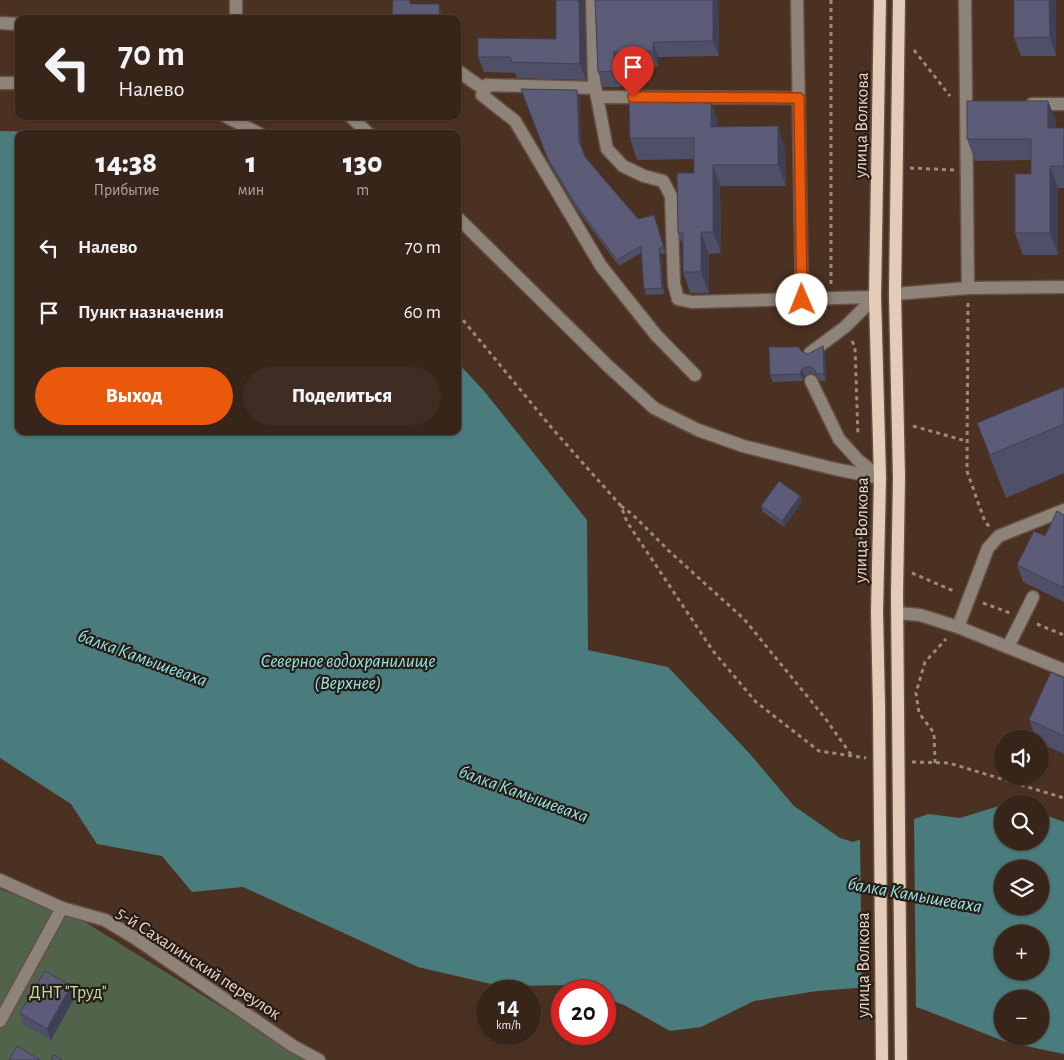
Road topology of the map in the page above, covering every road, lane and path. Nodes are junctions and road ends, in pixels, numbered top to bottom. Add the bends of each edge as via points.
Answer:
1 (236, 0) edge
2 (592, 0) edge
3 (797, 0) edge
4 (832, 0) edge
5 (880, 0) edge
6 (899, 0) edge
7 (966, 0) edge
8 (236, 15) edge
9 (0, 23) edge
10 (15, 24) edge
11 (912, 48) dead end
12 (461, 73) edge
13 (15, 83) edge
14 (0, 84) edge
15 (485, 90) junction
16 (596, 92) junction
17 (799, 98) junction
18 (1015, 104) edge
19 (1064, 104) edge
20 (970, 108) junction
21 (233, 120) edge
22 (354, 120) edge
23 (252, 130) edge
24 (365, 130) edge
25 (908, 168) dead end
26 (967, 171) junction
27 (461, 221) edge
28 (1064, 287) edge
29 (968, 288) junction
30 (895, 294) junction
31 (875, 297) junction
32 (802, 300) junction
33 (831, 300) junction
34 (461, 318) edge
35 (844, 327) junction
36 (810, 354) edge
37 (695, 375) dead end
38 (811, 381) dead end
39 (911, 436) dead end
40 (966, 441) junction
41 (858, 460) junction
42 (859, 474) junction
43 (880, 478) junction
44 (620, 506) junction
45 (1064, 510) edge
46 (999, 536) junction
47 (861, 548) dead end
48 (912, 564) dead end
49 (1033, 597) dead end
50 (970, 598) junction
51 (897, 613) junction
52 (1022, 618) junction
53 (958, 627) junction
54 (1064, 635) edge
55 (1008, 647) junction
56 (1064, 670) edge
57 (852, 756) junction
58 (870, 758) dead end
59 (906, 762) dead end
60 (935, 763) junction
61 (1064, 798) edge
62 (0, 880) edge
63 (62, 908) junction
64 (0, 1021) edge
65 (319, 1060) edge
66 (882, 1060) edge
67 (901, 1060) edge

1 - 8 street
2 - 16 street
3 - 17 street
4 - 33 path
5 - 31 main road, улица Волкова
6 - 30 main road, улица Волкова
7 - 20 street
9 - 10 street
11 - 20 path
12 - 15 street
13 - 14 street
15 - 16 street via 487,84
15 - 37 street via 482,95 515,121 600,266 656,335
16 - 17 street
16 - 32 street via 607,149 623,166 663,181 672,196 674,284 678,299 692,302
17 - 32 street
18 - 19 street
20 - 26 street
21 - 23 street
22 - 24 street
25 - 26 path
26 - 29 street
27 - 42 street via 654,408 698,430 743,446
28 - 29 street
29 - 30 street
29 - 40 path
30 - 51 main road, улица Волкова via 899,478
31 - 33 street
31 - 35 street
31 - 43 main road, улица Волкова
32 - 33 street
34 - 44 path
35 - 36 street
35 - 41 path via 855,347
38 - 41 street via 839,439
39 - 40 path via 911,426
40 - 46 path via 966,471 985,522
41 - 43 street
42 - 43 street
42 - 47 path
43 - 66 main road, улица Волкова, bridge via 877,612
44 - 57 path via 744,619
44 - 57 path via 627,522 713,651 756,702 819,751
45 - 46 street
46 - 50 street via 988,548
48 - 50 path via 912,573
49 - 52 street
50 - 52 path
50 - 53 street
51 - 53 street via 920,615
51 - 67 main road, улица Волкова, bridge
52 - 54 path
52 - 55 street
53 - 55 street
53 - 60 path via 925,662 916,693 919,713 934,733
55 - 56 street
57 - 58 path
59 - 60 path
60 - 61 path via 949,763
62 - 63 street, 5-й Сахалинский переулок
63 - 64 street
63 - 65 street, 5-й Сахалинский переулок via 105,920 293,1046

